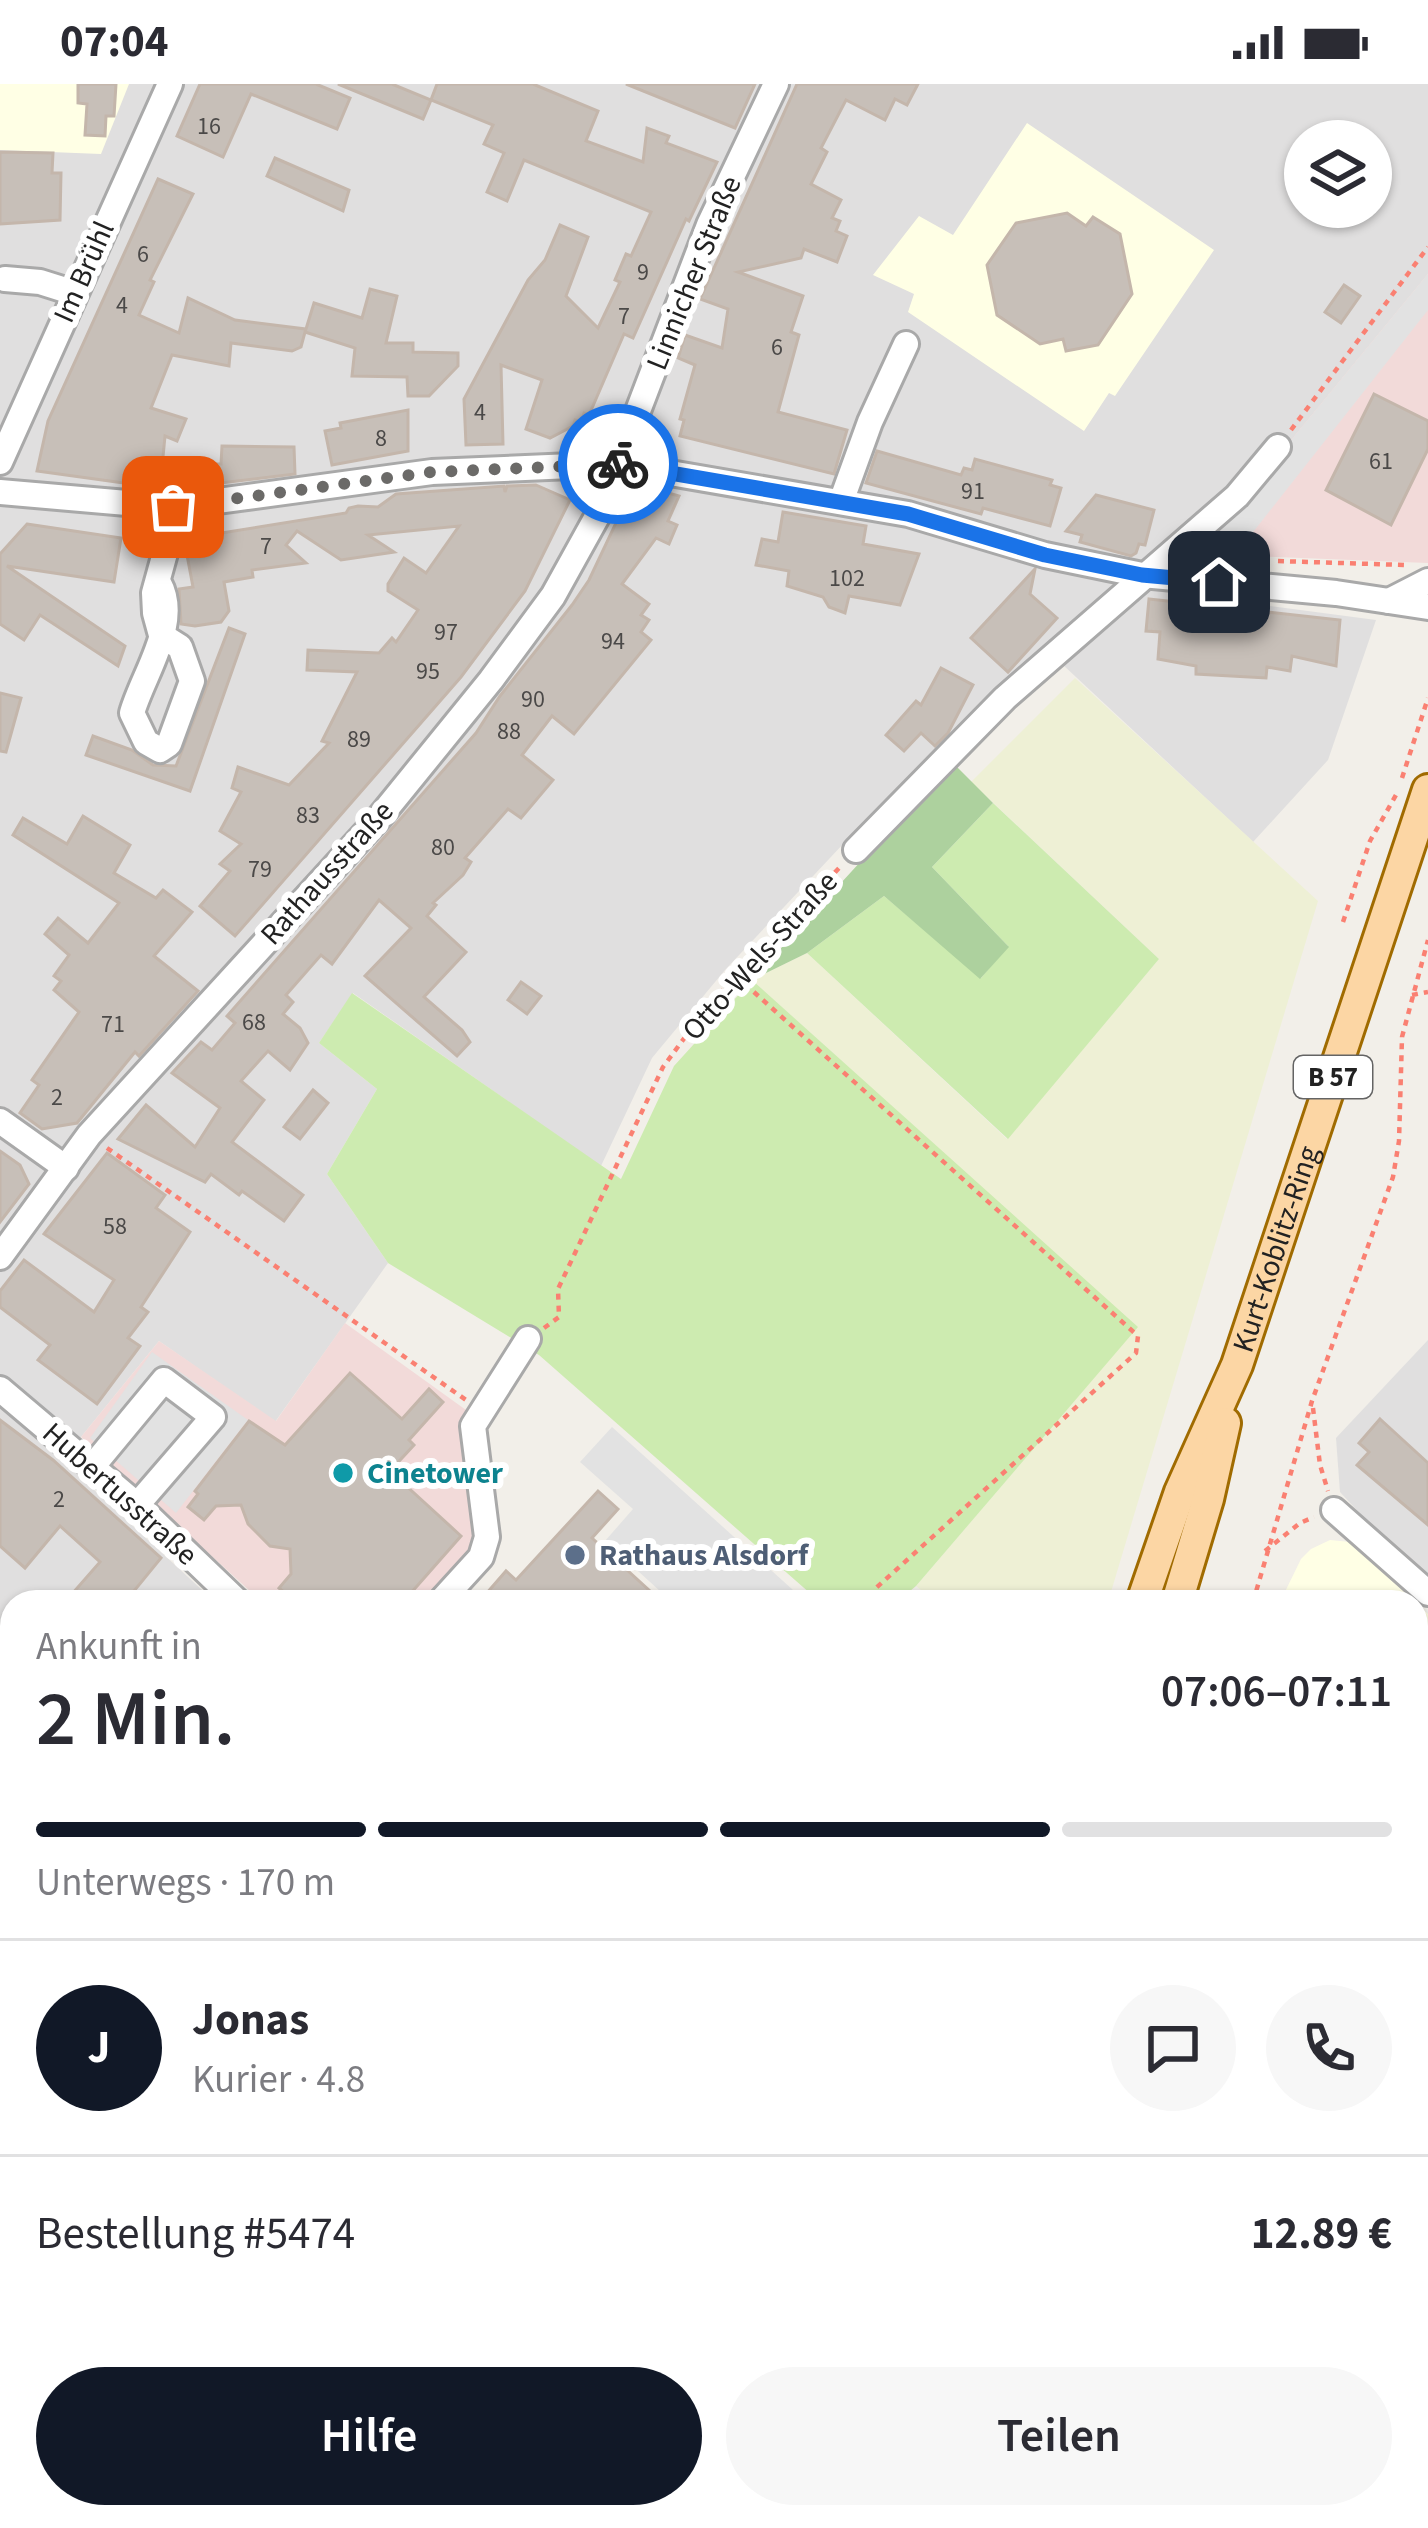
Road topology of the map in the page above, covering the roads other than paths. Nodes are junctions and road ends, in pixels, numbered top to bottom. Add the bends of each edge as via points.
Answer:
1 (170, 84) edge
2 (776, 84) edge
3 (5, 279) dead end
4 (74, 293) junction
5 (906, 344) dead end
6 (1278, 447) road end
7 (0, 462) edge
8 (618, 464) junction
9 (0, 492) edge
10 (841, 502) junction
11 (169, 506) junction
12 (1142, 575) junction
13 (1428, 581) edge
14 (1389, 601) junction
15 (1428, 607) edge
16 (161, 635) dead end
17 (1428, 790) edge
18 (856, 850) road end
19 (0, 1121) edge
20 (65, 1168) junction
21 (0, 1257) edge
22 (528, 1340) road end
23 (1237, 1365) junction
24 (0, 1389) edge
25 (92, 1467) junction
26 (137, 1505) junction
27 (1334, 1510) road end
28 (226, 1590) edge
29 (451, 1590) edge
30 (1146, 1590) edge
31 (1181, 1590) edge
32 (1425, 1590) edge

1 - 4 street, Im Brühl
2 - 8 street, Linnicher Straße via 709,225
3 - 4 street
4 - 7 street, Im Brühl
5 - 10 street
6 - 12 street, Otto-Wels-Straße via 1237,496
8 - 10 street
8 - 11 street via 432,472
8 - 20 street, Rathausstraße via 553,596 491,680 379,818
9 - 11 street
10 - 12 street
11 - 16 street
12 - 14 street
12 - 18 street, Otto-Wels-Straße via 1005,698
13 - 14 street
14 - 15 street
17 - 23 main road, Kurt-Koblitz-Ring / B 57
19 - 20 street
20 - 21 street, Rathausstraße
22 - 29 street via 473,1426 487,1537 481,1557
23 - 30 main road, Kurt-Koblitz-Ring / B 57
23 - 31 main road, Kurt-Koblitz-Ring / B 57
24 - 25 street, Hubertusstraße
25 - 26 street, Hubertusstraße
25 - 26 street via 164,1380 212,1417
26 - 28 street, Hubertusstraße
27 - 32 street

